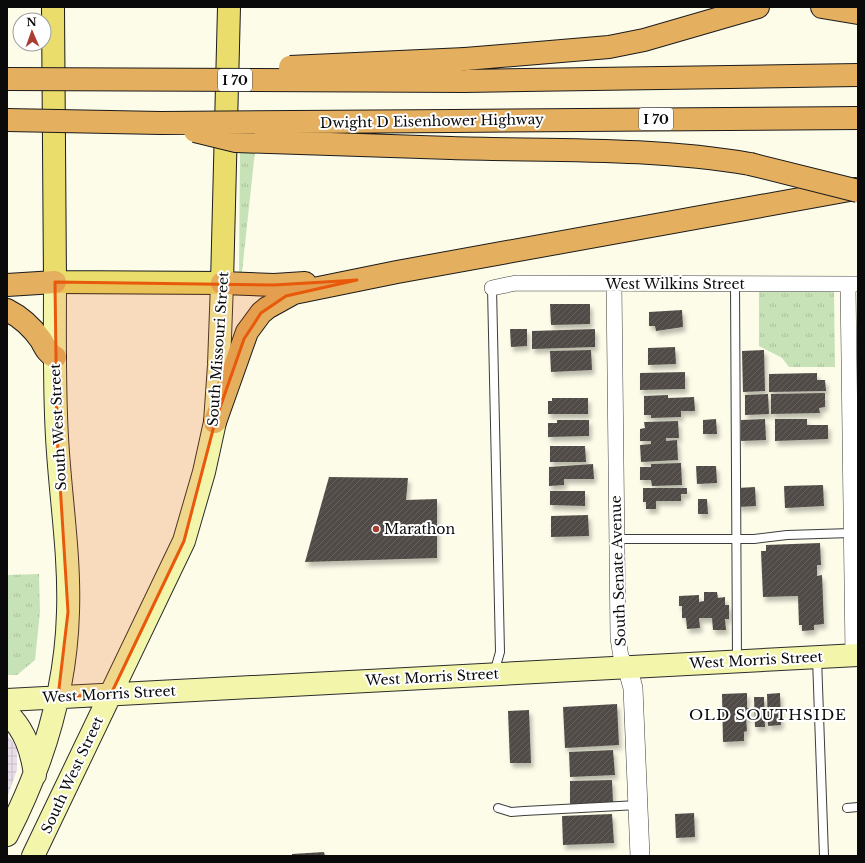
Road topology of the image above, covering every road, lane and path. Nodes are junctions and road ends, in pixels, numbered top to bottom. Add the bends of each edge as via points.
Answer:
1 (53, 7) edge
2 (229, 7) edge
3 (758, 7) edge
4 (822, 7) edge
5 (858, 13) edge
6 (858, 76) edge
7 (7, 79) edge
8 (88, 80) junction
9 (858, 118) edge
10 (7, 120) edge
11 (161, 123) junction
12 (858, 190) edge
13 (357, 280) junction
14 (55, 282) junction
15 (222, 283) junction
16 (614, 284) junction
17 (735, 284) junction
18 (853, 284) edge
19 (7, 285) edge
20 (492, 288) joint
21 (7, 310) edge
22 (55, 357) junction
23 (214, 422) junction
24 (851, 533) junction
25 (617, 539) junction
26 (735, 539) junction
27 (855, 655) edge
28 (817, 657) junction
29 (737, 661) junction
30 (627, 666) junction
31 (494, 673) junction
32 (111, 694) junction
33 (58, 697) junction
34 (7, 700) edge
35 (7, 714) edge
36 (35, 774) junction
37 (638, 806) junction
38 (858, 807) edge
39 (498, 808) dead end
40 (847, 808) dead end
41 (7, 835) edge
42 (33, 856) edge
43 (640, 856) edge
44 (824, 856) edge

1 - 14 main road, South West Street
2 - 15 main road, South Missouri Street
3 - 8 highway, bridge via 644,40 609,47 464,59 357,62
4 - 5 highway
6 - 8 highway, I 70, bridge via 464,81
7 - 8 highway, I 70, bridge
9 - 11 highway, Dwight D Eisenhower Highway / I 70, bridge
10 - 11 highway, Dwight D Eisenhower Highway / I 70, bridge
11 - 12 highway, bridge via 236,141 676,154 750,164
12 - 13 highway
13 - 15 highway via 274,285
13 - 23 highway via 294,293 261,313 244,339
14 - 15 main road
14 - 19 highway
14 - 22 main road, South West Street
15 - 23 main road, South Missouri Street via 220,365
16 - 17 street, West Wilkins Street
16 - 20 street, West Wilkins Street via 516,283
16 - 25 street, South Senate Avenue
17 - 18 street, West Wilkins Street
17 - 26 lane
18 - 24 street
20 - 31 lane via 500,652
21 - 22 highway via 19,316 48,353
22 - 33 main road, South West Street via 68,612
23 - 32 main road, South Missouri Street via 204,472 184,541
24 - 26 lane
24 - 27 street
25 - 26 lane
25 - 30 street, South Senate Avenue via 618,638 621,657
26 - 29 lane
27 - 28 main road, West Morris Street
28 - 29 main road, West Morris Street
28 - 44 lane
29 - 30 main road, West Morris Street
30 - 31 main road, West Morris Street
30 - 37 street, South Senate Avenue via 633,688
31 - 32 main road, West Morris Street
32 - 33 main road, West Morris Street
32 - 42 main road, South West Street
33 - 34 main road, West Morris Street
33 - 36 main road, South West Street
35 - 36 main road via 25,737
36 - 41 main road, South West Street
37 - 39 lane via 511,812
37 - 43 street, South Senate Avenue
38 - 40 lane

